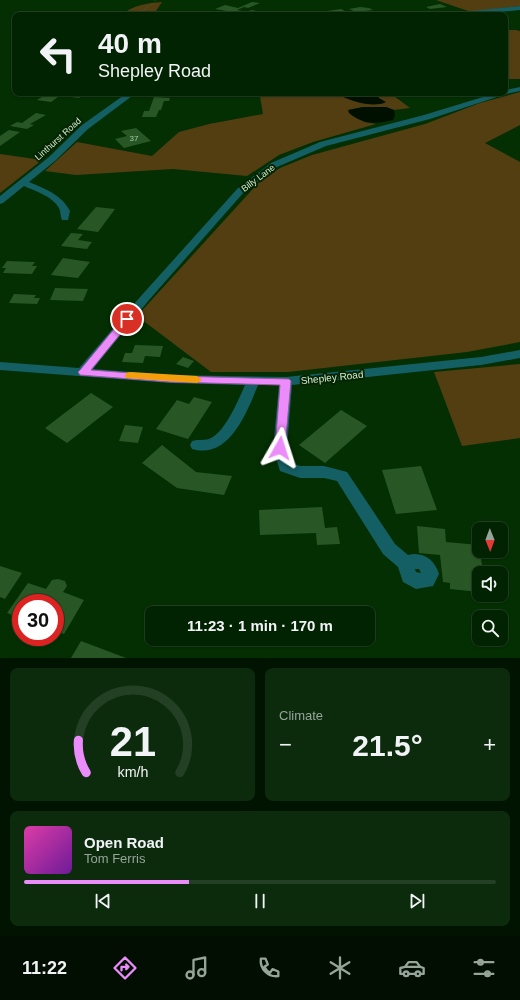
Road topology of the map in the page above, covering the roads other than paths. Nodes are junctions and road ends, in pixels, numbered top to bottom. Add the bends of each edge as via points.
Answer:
1 (520, 8) edge
2 (481, 12) edge
3 (520, 89) edge
4 (508, 92) edge
5 (128, 96) edge
6 (494, 96) edge
7 (23, 183) junction
8 (0, 201) edge
9 (65, 218) dead end
10 (520, 354) edge
11 (0, 366) edge
12 (83, 372) junction
13 (253, 381) junction
14 (286, 381) junction
15 (197, 445) dead end
16 (408, 565) dead end

1 - 2 street
3 - 4 street, Billy Lane
5 - 7 street, Linthurst Road via 85,127
6 - 12 street, Billy Lane via 427,117 323,144 274,165 241,190
7 - 8 street, Linthurst Road
7 - 9 street via 52,196 64,209
10 - 14 street, Shepley Road via 481,361
11 - 12 street, Shepley Road
12 - 13 street, Shepley Road via 170,379
13 - 14 street, Shepley Road
13 - 15 street via 240,412 220,437 213,444
14 - 16 street via 280,448 285,467 300,472 324,472 342,476 347,480 386,544

